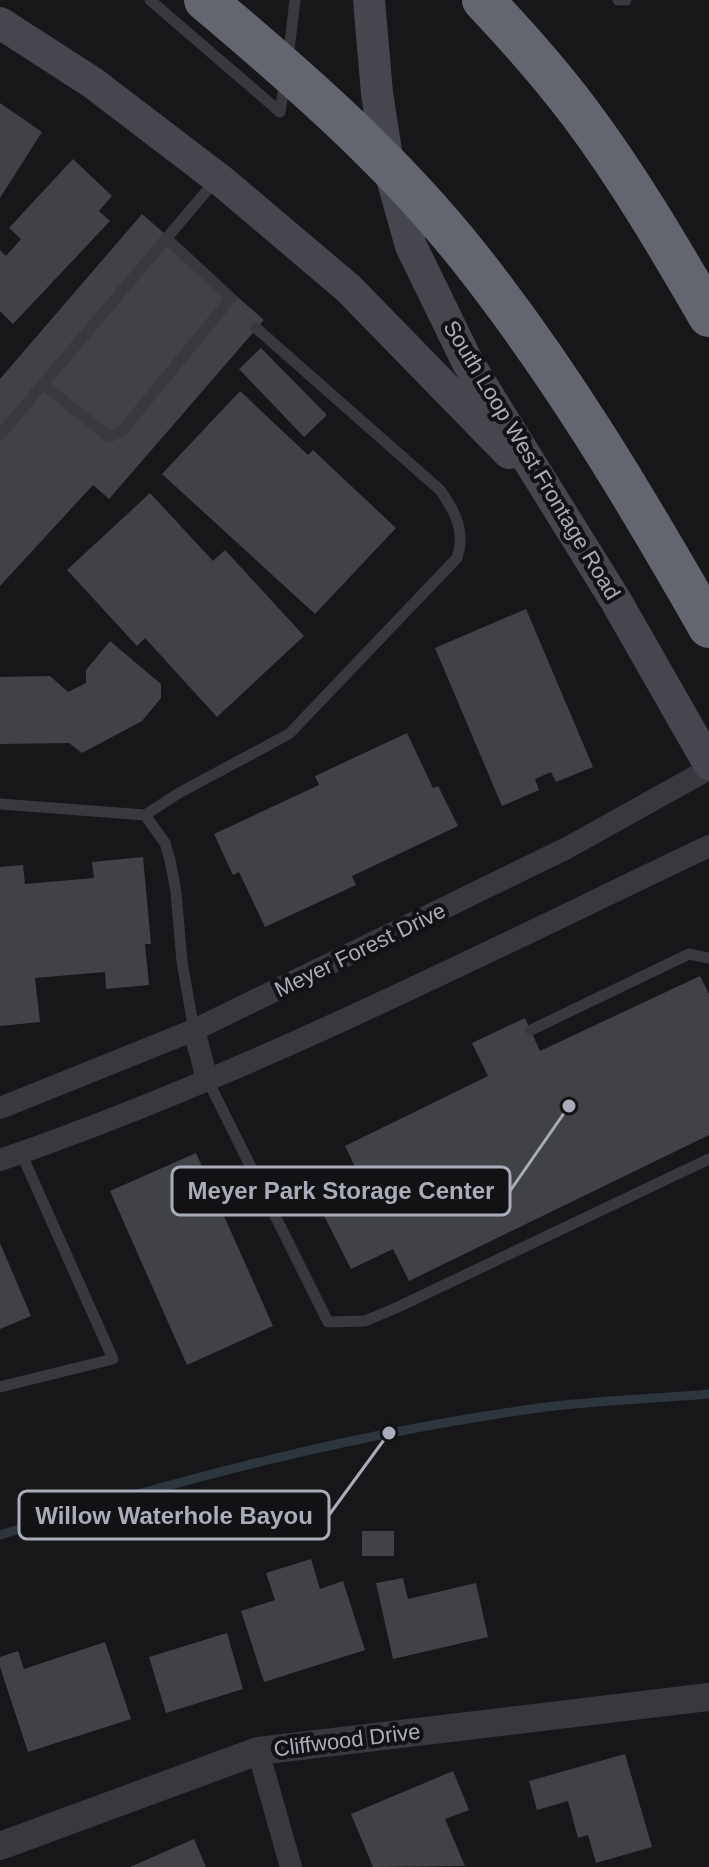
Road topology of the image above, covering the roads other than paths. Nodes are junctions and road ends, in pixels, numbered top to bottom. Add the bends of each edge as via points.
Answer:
1 (150, 0) edge
2 (205, 0) edge
3 (295, 0) edge
4 (369, 0) edge
5 (483, 0) edge
6 (618, 0) edge
7 (626, 0) edge
8 (0, 23) edge
9 (218, 178) junction
10 (166, 238) junction
11 (709, 316) edge
12 (256, 328) dead end
13 (43, 384) junction
14 (0, 435) edge
15 (551, 496) junction
16 (709, 627) edge
17 (709, 767) edge
18 (0, 804) edge
19 (145, 815) junction
20 (709, 846) edge
21 (709, 958) edge
22 (194, 1030) junction
23 (531, 1030) dead end
24 (207, 1079) junction
25 (0, 1108) edge
26 (11, 1157) edge
27 (709, 1159) edge
28 (0, 1387) edge
29 (709, 1697) edge
30 (258, 1751) junction
31 (0, 1846) edge
32 (291, 1867) edge

1 - 3 lane via 280,112
2 - 16 highway, bridge via 293,73 383,160 468,256 563,386
4 - 15 main road, South Loop West Frontage Road via 388,164 411,246 468,363
5 - 11 highway via 581,113
6 - 7 lane
8 - 9 main road via 93,83
9 - 10 lane
9 - 15 main road via 348,288
10 - 13 lane
10 - 13 lane via 231,298 122,431 109,437
12 - 19 lane via 440,490 459,524 462,543 457,558 289,734
13 - 14 lane
15 - 17 main road, South Loop West Frontage Road
17 - 22 street, Meyer Forest Drive via 567,848
18 - 19 lane
19 - 22 lane via 170,860
20 - 24 street
21 - 23 lane via 689,954
22 - 24 street
22 - 25 street, Meyer Forest Drive
24 - 26 street
24 - 27 lane via 328,1322 365,1321 396,1308
26 - 28 lane via 33,1183 113,1359
29 - 30 street, Cliffwood Drive
30 - 31 street, Cliffwood Drive
30 - 32 street

